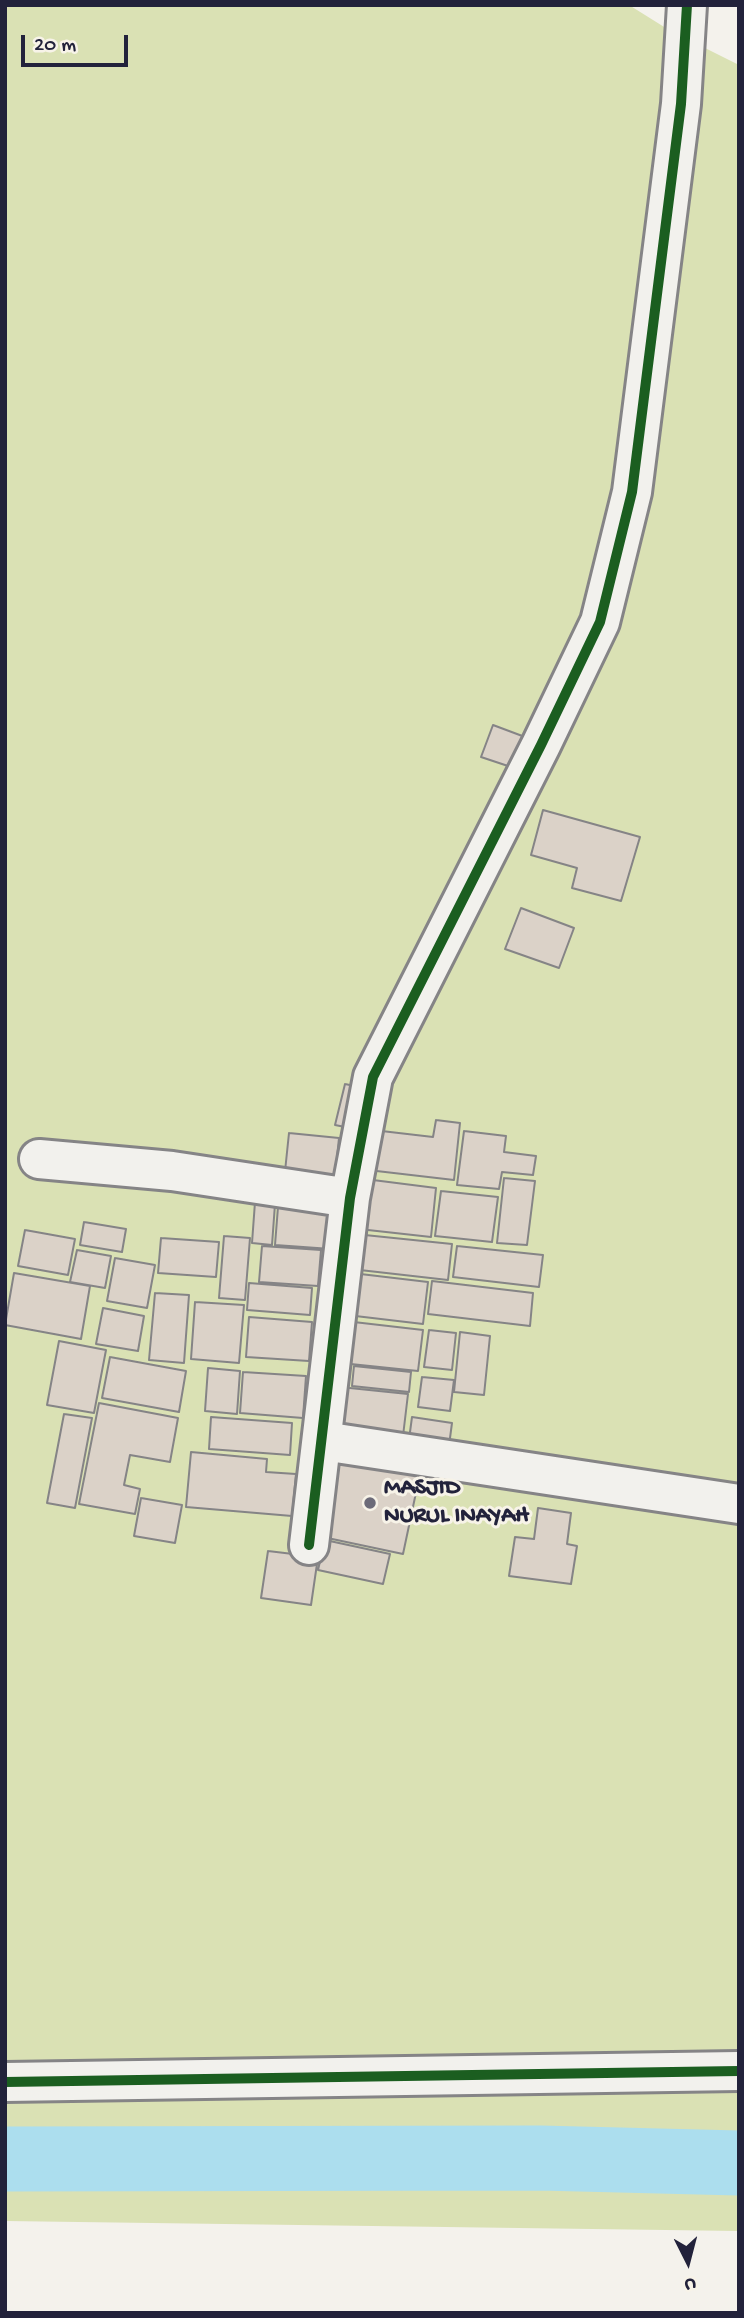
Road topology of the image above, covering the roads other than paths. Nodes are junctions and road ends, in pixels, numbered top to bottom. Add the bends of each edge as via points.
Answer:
1 (687, 5) edge
2 (39, 1159) dead end
3 (350, 1198) junction
4 (323, 1441) junction
5 (739, 1504) edge
6 (309, 1545) dead end
7 (739, 2071) edge
8 (5, 2082) edge

1 - 3 street via 681,104 632,492 600,622 373,1077
2 - 3 street via 172,1171
3 - 4 street
4 - 5 street
4 - 6 street
7 - 8 street

